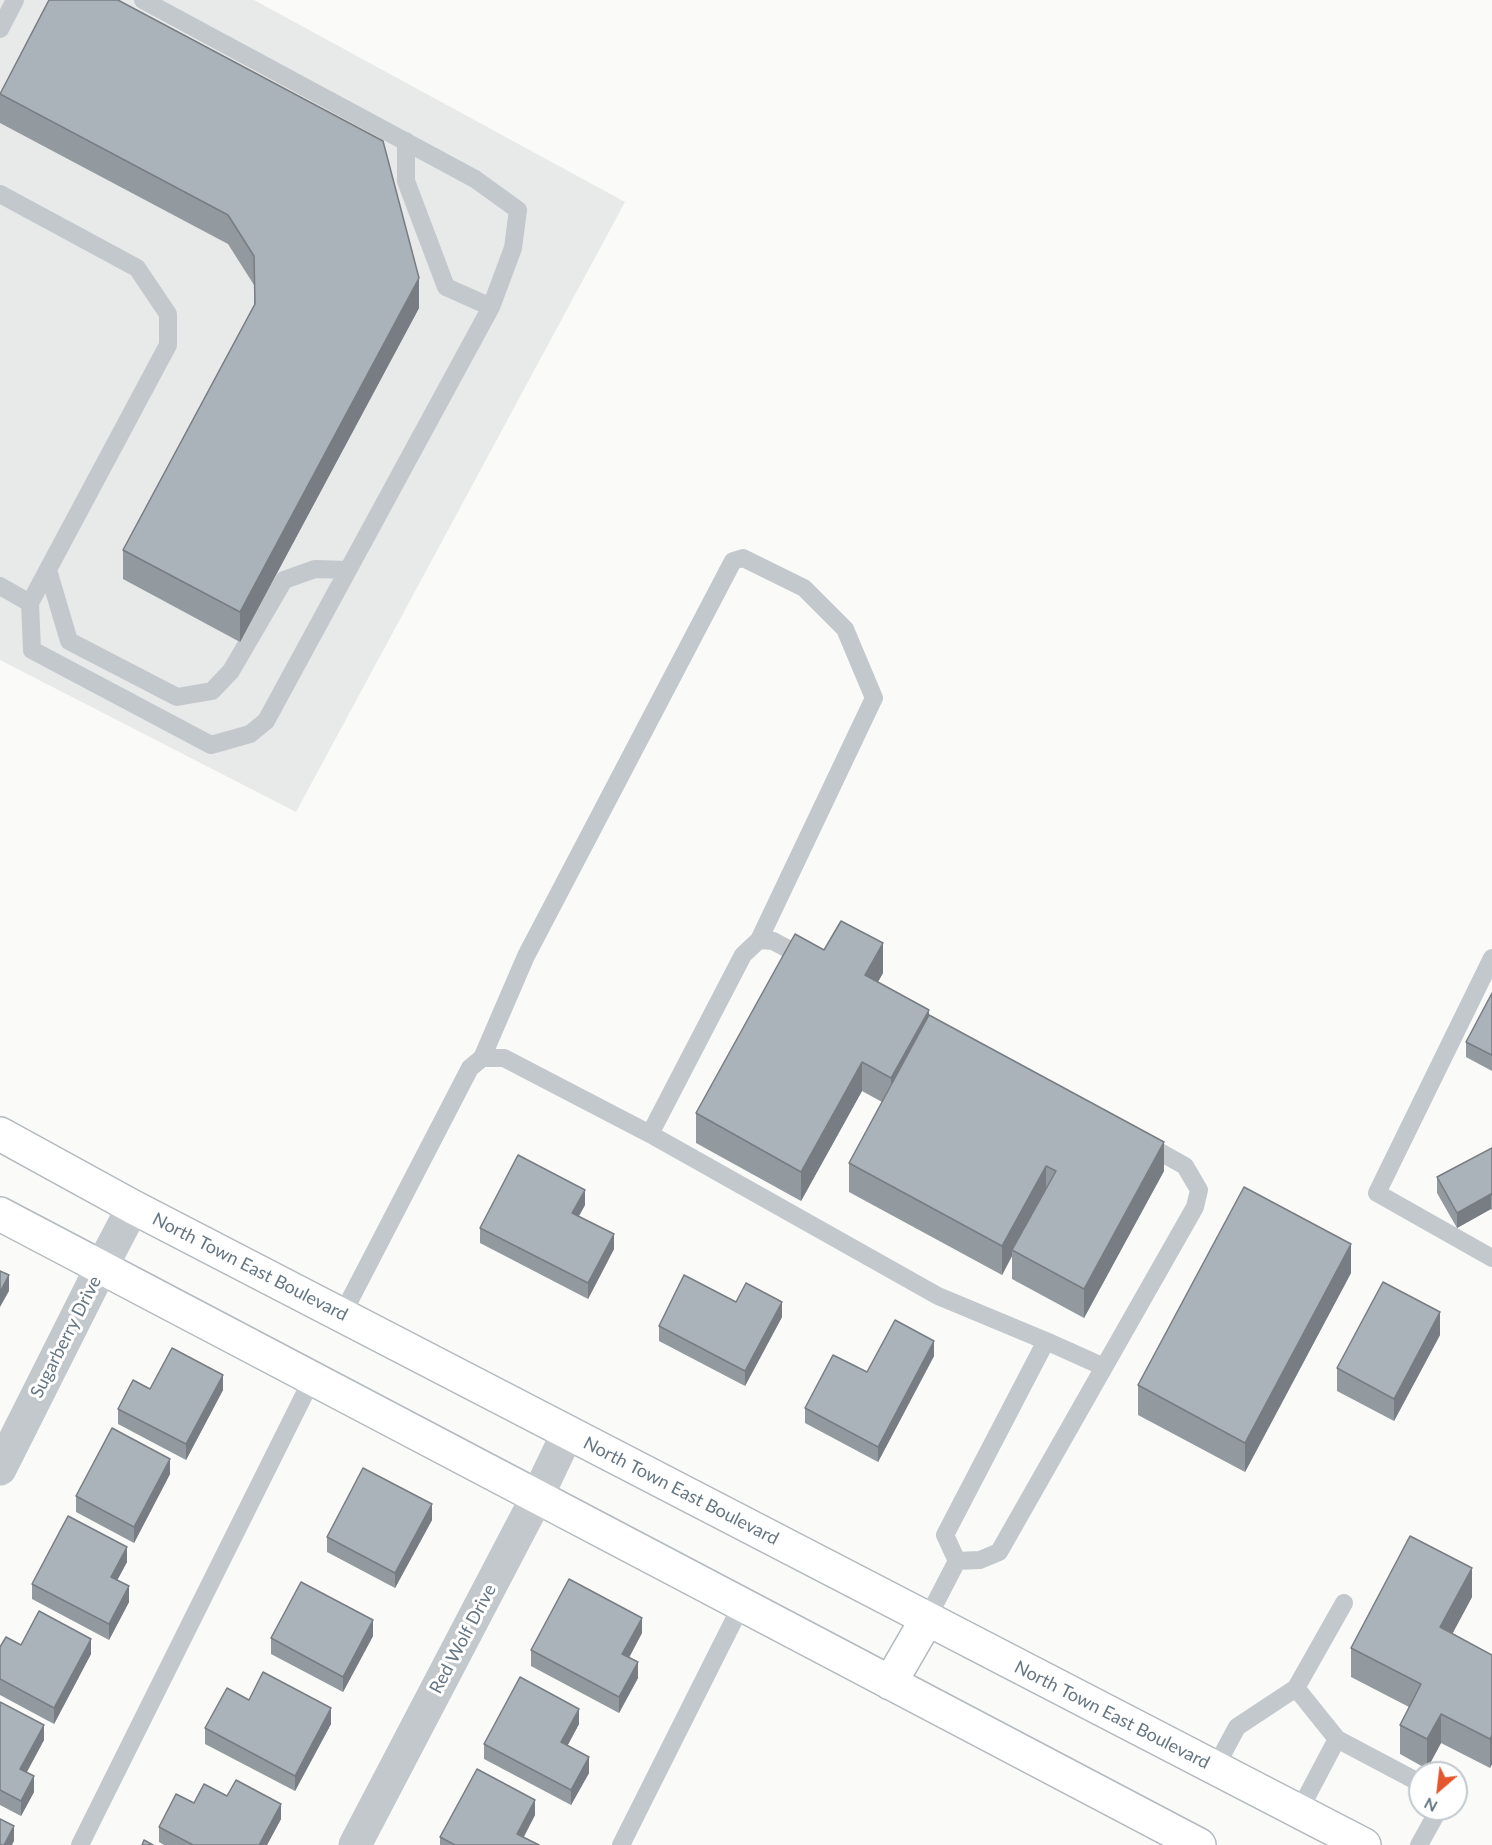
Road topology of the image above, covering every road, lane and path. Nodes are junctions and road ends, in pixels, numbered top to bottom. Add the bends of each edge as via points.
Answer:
1 (15, 0) edge
2 (142, 0) edge
3 (0, 29) edge
4 (406, 141) junction
5 (0, 194) edge
6 (491, 307) junction
7 (48, 570) junction
8 (348, 570) junction
9 (0, 586) edge
10 (30, 603) junction
11 (759, 940) junction
12 (1492, 958) edge
13 (820, 966) edge
14 (482, 1058) junction
15 (0, 1134) edge
16 (650, 1134) junction
17 (1133, 1137) edge
18 (133, 1207) junction
19 (0, 1214) edge
20 (1492, 1258) edge
21 (101, 1268) junction
22 (342, 1315) junction
23 (1046, 1341) junction
24 (1104, 1367) junction
25 (312, 1379) junction
26 (568, 1432) junction
27 (0, 1469) edge
28 (537, 1497) junction
29 (957, 1561) junction
30 (1344, 1603) dead end
31 (741, 1606) junction
32 (927, 1619) junction
33 (890, 1683) junction
34 (1296, 1689) junction
35 (1337, 1739) junction
36 (1215, 1768) junction
37 (1408, 1777) edge
38 (1299, 1812) junction
39 (1432, 1821) edge
40 (80, 1845) edge
41 (355, 1845) edge
42 (621, 1845) edge
43 (1199, 1845) edge
44 (1364, 1845) edge
45 (1419, 1845) edge

1 - 3 lane
2 - 4 lane
4 - 6 lane via 406,181 446,287
4 - 6 lane via 475,179 518,210 513,248
5 - 7 lane via 137,268 168,314 168,345
6 - 8 lane
7 - 8 lane via 69,641 177,697 212,691 231,671 284,580 315,569
7 - 10 lane
8 - 10 lane via 266,721 250,734 211,745 32,650
9 - 10 lane
11 - 13 lane via 773,941
11 - 14 lane via 874,698 845,629 804,588 743,558 733,561 531,946
11 - 16 lane via 743,955
12 - 20 lane via 1377,1193
14 - 16 lane via 504,1058
14 - 22 lane via 470,1068
15 - 18 main road, North Town East Boulevard
16 - 23 lane via 938,1296
17 - 24 lane via 1185,1166 1199,1190 1195,1207
18 - 21 street, Sugarberry Drive
18 - 22 main road, North Town East Boulevard
19 - 21 main road
21 - 25 main road
21 - 27 street, Sugarberry Drive
22 - 26 main road, North Town East Boulevard
23 - 24 lane
23 - 29 lane via 945,1535
24 - 29 lane via 999,1552 980,1560
25 - 28 main road
25 - 40 lane
26 - 28 street, Red Wolf Drive
26 - 32 main road, North Town East Boulevard
28 - 31 main road
28 - 41 street, Red Wolf Drive
29 - 32 lane
30 - 34 lane
31 - 33 main road
31 - 42 lane
32 - 33 main road
32 - 36 main road, North Town East Boulevard
33 - 43 main road
34 - 35 lane
34 - 36 lane via 1237,1727
35 - 37 lane
35 - 38 lane
36 - 38 main road, North Town East Boulevard
38 - 44 main road, North Town East Boulevard
39 - 45 lane

